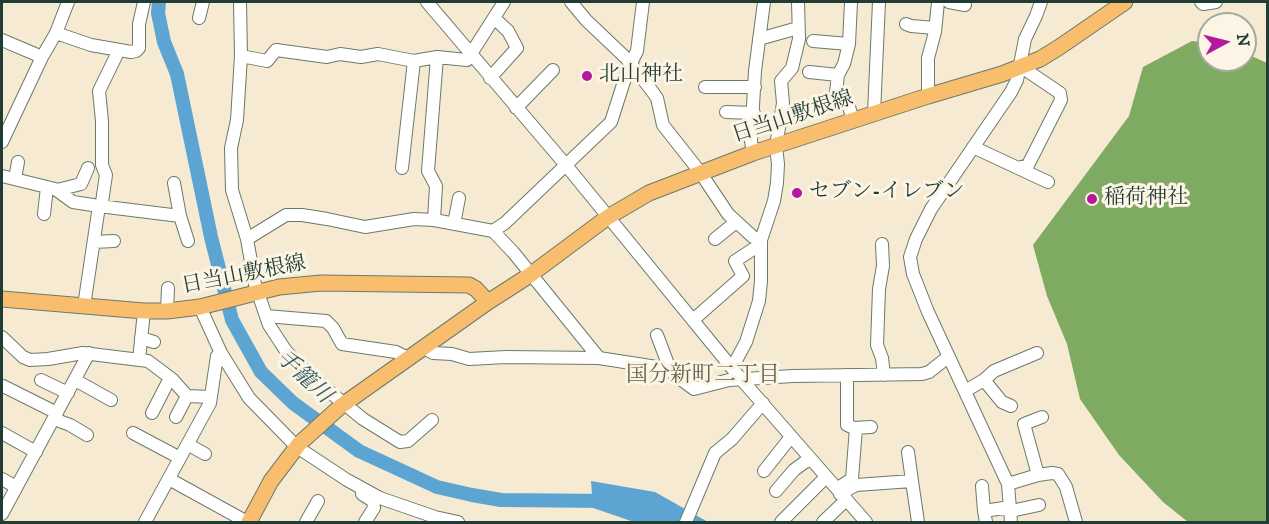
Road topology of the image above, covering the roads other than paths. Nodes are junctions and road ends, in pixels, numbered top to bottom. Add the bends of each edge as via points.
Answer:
1 (68, 2) edge
2 (144, 2) edge
3 (203, 2) edge
4 (240, 2) edge
5 (427, 2) edge
6 (504, 2) edge
7 (571, 2) edge
8 (643, 2) edge
9 (764, 2) edge
10 (798, 2) edge
11 (851, 2) edge
12 (879, 2) edge
13 (938, 2) edge
14 (949, 2) edge
15 (1041, 2) edge
16 (1125, 2) edge
17 (1201, 2) edge
18 (1216, 2) edge
19 (965, 5) dead end
20 (199, 18) dead end
21 (494, 18) junction
22 (906, 24) dead end
23 (798, 28) junction
24 (935, 28) junction
25 (56, 33) junction
26 (759, 39) junction
27 (2, 40) edge
28 (813, 41) dead end
29 (849, 44) junction
30 (119, 50) junction
31 (471, 55) junction
32 (241, 56) junction
33 (42, 57) junction
34 (437, 57) junction
35 (414, 61) junction
36 (630, 64) junction
37 (1020, 66) junction
38 (553, 70) dead end
39 (809, 72) dead end
40 (838, 75) junction
41 (490, 78) junction
42 (705, 87) dead end
43 (755, 87) junction
44 (928, 96) junction
45 (516, 108) junction
46 (726, 112) dead end
47 (754, 113) junction
48 (874, 113) junction
49 (853, 120) junction
50 (2, 142) edge
51 (776, 146) junction
52 (973, 147) junction
53 (753, 153) junction
54 (18, 162) dead end
55 (565, 164) junction
56 (88, 168) dead end
57 (402, 168) dead end
58 (1019, 168) junction
59 (700, 172) junction
60 (2, 176) edge
61 (15, 179) junction
62 (1048, 182) dead end
63 (174, 183) dead end
64 (52, 188) junction
65 (459, 198) dead end
66 (99, 206) junction
67 (44, 214) dead end
68 (180, 216) junction
69 (608, 217) junction
70 (434, 220) junction
71 (736, 222) junction
72 (454, 224) junction
73 (493, 231) junction
74 (247, 239) junction
75 (715, 239) dead end
76 (114, 241) dead end
77 (188, 241) dead end
78 (94, 242) junction
79 (761, 242) junction
80 (882, 244) dead end
81 (530, 275) junction
82 (168, 288) dead end
83 (255, 293) junction
84 (2, 299) edge
85 (488, 302) junction
86 (84, 306) junction
87 (201, 307) junction
88 (144, 311) junction
89 (167, 311) junction
90 (266, 316) junction
91 (693, 320) junction
92 (657, 335) dead end
93 (2, 337) edge
94 (141, 338) junction
95 (154, 342) dead end
96 (424, 348) junction
97 (89, 353) junction
98 (221, 353) junction
99 (1037, 353) dead end
100 (948, 357) junction
101 (408, 358) junction
102 (599, 358) junction
103 (139, 360) junction
104 (732, 368) junction
105 (671, 372) junction
106 (847, 375) junction
107 (884, 375) junction
108 (170, 378) junction
109 (741, 379) junction
110 (41, 380) dead end
111 (984, 380) junction
112 (75, 381) junction
113 (3, 386) dead end
114 (965, 391) junction
115 (68, 393) junction
116 (187, 396) junction
117 (211, 397) junction
118 (111, 400) dead end
119 (763, 403) junction
120 (342, 405) junction
121 (1011, 406) dead end
122 (152, 413) dead end
123 (55, 416) junction
124 (176, 417) dead end
125 (1042, 417) dead end
126 (432, 420) dead end
127 (871, 427) dead end
128 (856, 428) junction
129 (2, 433) edge
130 (133, 433) dead end
131 (87, 435) dead end
132 (790, 438) junction
133 (403, 442) junction
134 (189, 445) junction
135 (298, 446) junction
136 (412, 451) dead end
137 (36, 452) junction
138 (908, 452) dead end
139 (206, 454) dead end
140 (180, 458) junction
141 (809, 459) junction
142 (764, 471) dead end
143 (1038, 475) junction
144 (826, 477) junction
145 (2, 479) edge
146 (169, 479) junction
147 (347, 480) junction
148 (912, 481) junction
149 (1008, 484) junction
150 (982, 486) dead end
151 (16, 487) junction
152 (776, 491) dead end
153 (841, 494) junction
154 (318, 501) dead end
155 (1039, 505) dead end
156 (3, 507) edge
157 (1011, 513) edge
158 (985, 517) edge
159 (145, 522) edge
160 (248, 522) edge
161 (306, 522) edge
162 (365, 522) edge
163 (458, 522) edge
164 (686, 522) edge
165 (781, 522) edge
166 (823, 522) edge
167 (866, 522) edge
168 (918, 522) edge
169 (1076, 522) edge

1 - 25 street
2 - 30 street via 139,48 131,52
3 - 20 street
4 - 32 street
5 - 31 street
6 - 21 street
7 - 36 street
8 - 36 street via 637,51
9 - 26 street
10 - 23 street
11 - 29 street
12 - 48 street
13 - 24 street
14 - 19 street
15 - 37 street via 1025,39
16 - 37 main road, 日当山敷根線 via 1040,59
17 - 18 street
21 - 31 street
21 - 41 street via 508,31 517,48
22 - 24 street
23 - 26 street
23 - 51 street via 792,68 781,81 783,103
24 - 44 street via 928,58
25 - 30 street
25 - 33 street
26 - 43 street
27 - 33 street
28 - 29 street
29 - 40 street
30 - 66 street via 99,91 102,165 106,175
31 - 34 street via 467,60
31 - 41 street
32 - 35 street via 269,61 276,50 327,57 378,54
32 - 74 street via 231,178
33 - 50 street
34 - 35 street
34 - 70 street via 428,171 436,186
35 - 57 street
36 - 55 street via 611,122
36 - 59 street via 657,98 663,125
37 - 44 main road, 日当山敷根線
37 - 52 street via 1011,92
37 - 58 street via 1060,93 1061,100 1028,165
38 - 45 street
39 - 40 street
40 - 49 street via 836,92 846,97
41 - 45 street
42 - 43 street
43 - 47 street
44 - 48 main road, 日当山敷根線
45 - 55 street
46 - 47 street
47 - 53 street
48 - 49 main road, 日当山敷根線
49 - 51 main road, 日当山敷根線
51 - 53 main road, 日当山敷根線
51 - 79 street via 776,192
52 - 58 street
52 - 100 street via 931,209 910,257 913,274
53 - 59 main road, 日当山敷根線
54 - 61 street
55 - 69 street
55 - 73 street
56 - 64 street via 81,184
58 - 62 street
59 - 69 main road, 日当山敷根線 via 649,193
59 - 71 street
60 - 61 street
61 - 64 street
63 - 68 street
64 - 66 street via 74,202
64 - 67 street
65 - 72 street
66 - 68 street
66 - 78 street
68 - 77 street
69 - 81 main road, 日当山敷根線
69 - 91 street
70 - 72 street
70 - 74 street via 414,219 365,227 286,215
71 - 75 street
71 - 79 street
72 - 73 street
73 - 81 street
74 - 83 street
76 - 78 street
78 - 86 street
79 - 91 street via 735,261 743,276
79 - 104 street via 756,314
80 - 107 street via 876,345
81 - 85 main road, 日当山敷根線
81 - 102 street
82 - 89 street
83 - 85 main road, 日当山敷根線 via 307,284 469,285
83 - 87 main road, 日当山敷根線
83 - 90 street
84 - 86 main road, 日当山敷根線
85 - 96 main road, 日当山敷根線
86 - 88 main road, 日当山敷根線
87 - 89 main road, 日当山敷根線
87 - 98 street
88 - 89 main road, 日当山敷根線
88 - 94 street
90 - 101 street via 326,321 342,344 396,352
90 - 120 street via 286,351
91 - 104 street
92 - 105 street
93 - 97 street via 30,360
94 - 95 street
94 - 103 street
96 - 101 main road, 日当山敷根線
96 - 102 street via 469,359
97 - 103 street
97 - 112 street
98 - 117 street via 217,356
98 - 135 street via 249,398
99 - 111 street via 994,371
100 - 107 street via 929,372
100 - 114 street
101 - 120 main road, 日当山敷根線
102 - 105 street
103 - 108 street via 154,364
104 - 109 street
105 - 109 street via 694,389
106 - 107 street
106 - 109 street
106 - 128 street via 847,425
108 - 116 street
108 - 122 street
109 - 119 street
110 - 115 street
111 - 114 street
111 - 121 street via 1002,402
112 - 115 street
112 - 118 street
113 - 123 street
114 - 149 street
115 - 123 street
116 - 117 street
116 - 124 street
117 - 134 street
119 - 132 street
119 - 164 street via 715,453
120 - 133 street
120 - 135 main road, 日当山敷根線
123 - 131 street
123 - 137 street
125 - 143 street via 1024,424
126 - 133 street
127 - 128 street
128 - 153 street via 852,479
129 - 137 street
130 - 140 street
132 - 141 street
132 - 142 street
133 - 136 street
134 - 139 street
134 - 140 street
135 - 147 street
135 - 160 main road, 日当山敷根線 via 271,481
137 - 151 street
138 - 148 street
140 - 146 street
141 - 144 street
141 - 152 street
143 - 149 street
143 - 169 street via 1052,472 1061,477
144 - 153 street
144 - 165 street
145 - 151 street
146 - 159 street
146 - 160 street
147 - 162 street via 347,486 373,501 374,508
147 - 163 street via 380,498
148 - 153 street via 856,485
148 - 168 street
149 - 157 street
150 - 158 street
151 - 156 street
153 - 166 street
153 - 167 street
154 - 161 street
155 - 157 street
157 - 158 street

